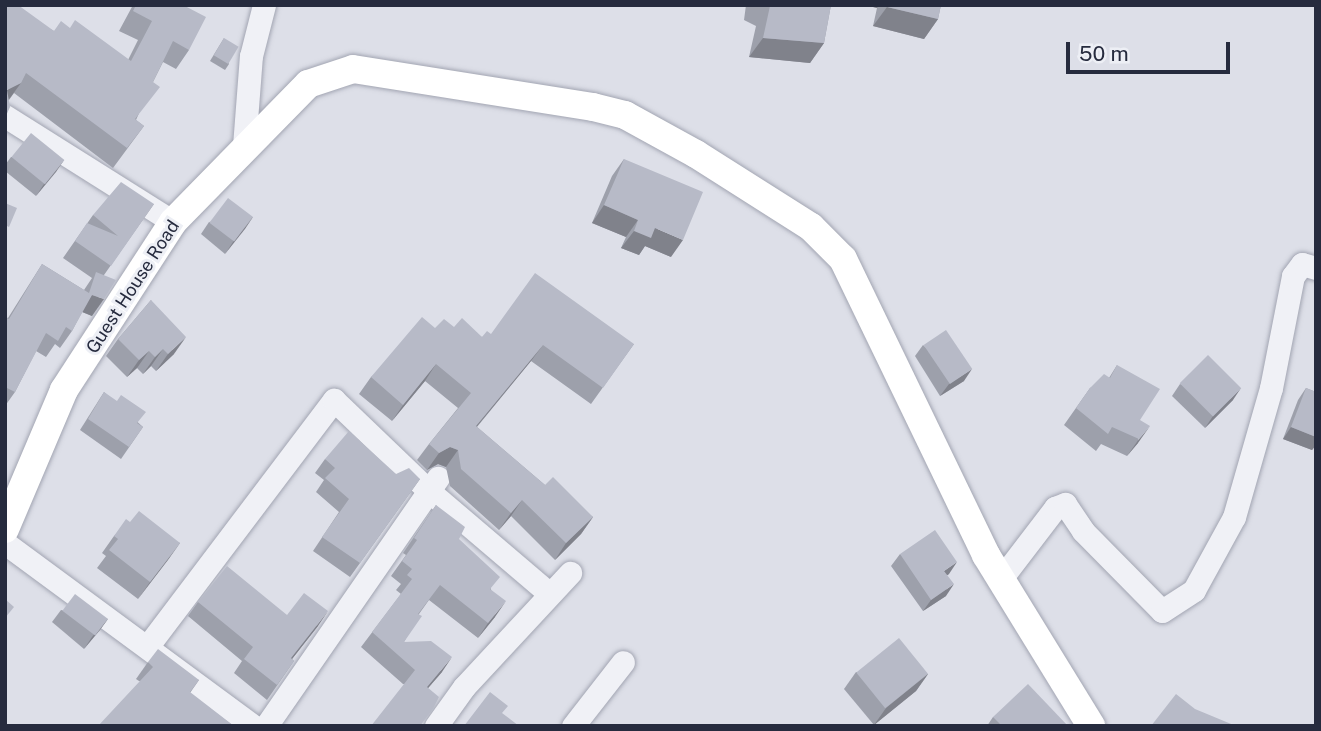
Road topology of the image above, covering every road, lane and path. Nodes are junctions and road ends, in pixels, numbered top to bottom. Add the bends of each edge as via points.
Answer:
1 (264, 5) edge
2 (5, 116) edge
3 (244, 146) junction
4 (173, 222) junction
5 (1316, 268) edge
6 (434, 485) junction
7 (5, 529) edge
8 (5, 543) edge
9 (570, 573) dead end
10 (1000, 580) junction
11 (550, 594) junction
12 (147, 647) junction
13 (623, 662) dead end
14 (253, 726) edge
15 (266, 726) edge
16 (436, 726) edge
17 (573, 726) edge
18 (1091, 726) edge

1 - 3 street via 251,56
2 - 4 street
3 - 4 main road, Guest House Road
3 - 10 main road, Guest House Road via 308,84 353,69 625,115 811,227 843,259
4 - 7 main road, Guest House Road via 64,390
5 - 10 street via 1302,264 1293,276 1271,388 1234,517 1194,590 1162,611 1083,531 1065,504 1055,508
6 - 11 street
6 - 12 street via 334,400
6 - 15 street
8 - 12 street
9 - 11 street
10 - 18 main road
11 - 16 street via 464,687
12 - 14 street
13 - 17 street

